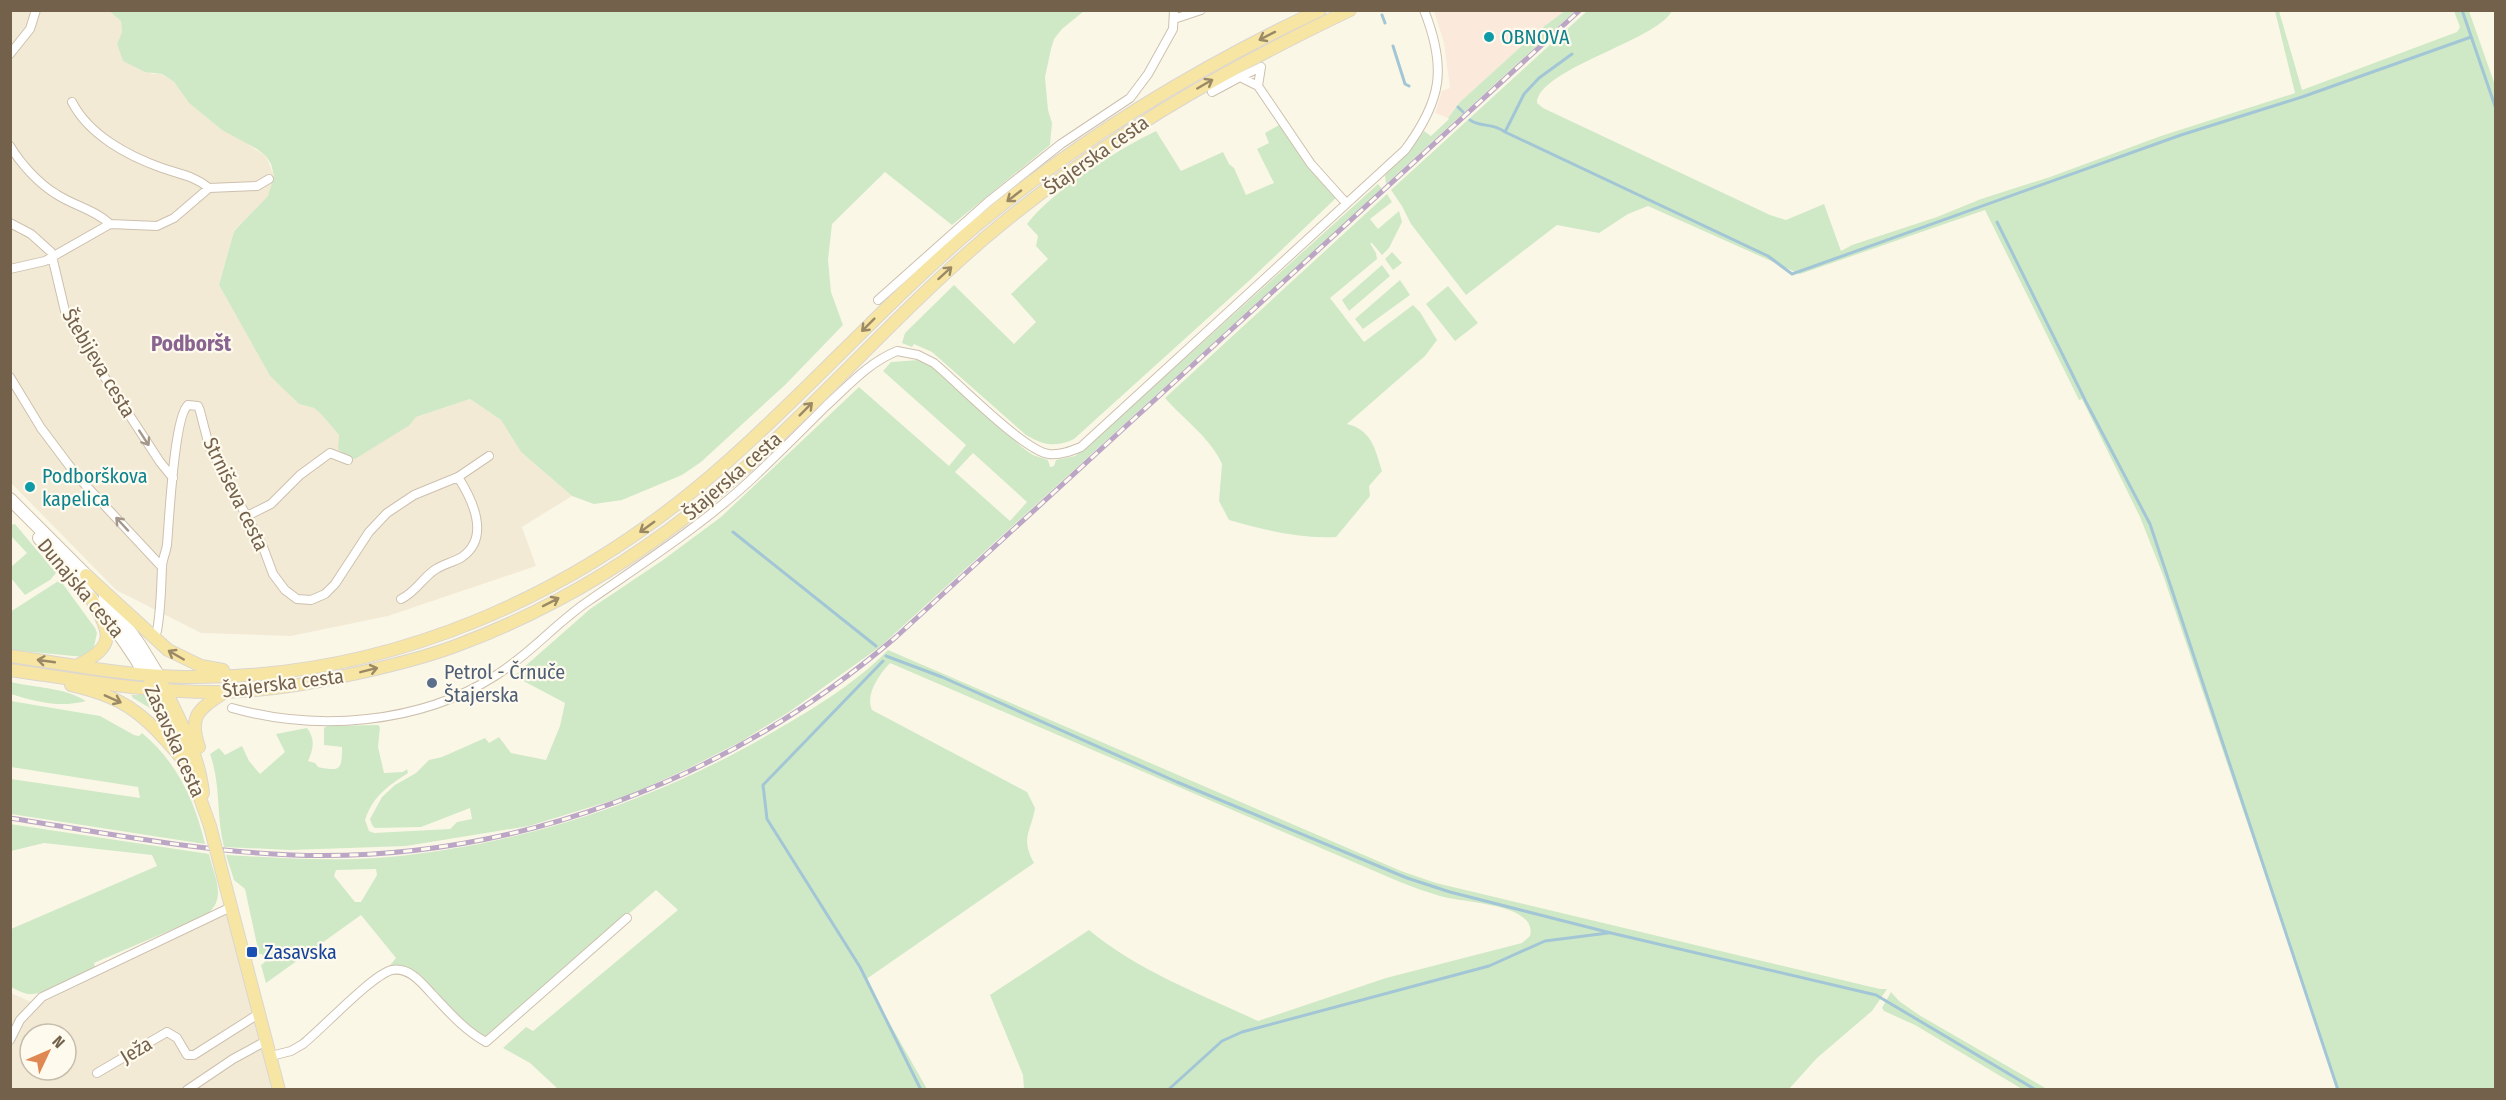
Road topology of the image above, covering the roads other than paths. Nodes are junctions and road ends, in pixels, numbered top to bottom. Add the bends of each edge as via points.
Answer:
1 (36, 10) edge
2 (1201, 10) edge
3 (1320, 10) edge
4 (1350, 10) edge
5 (1424, 10) edge
6 (1174, 15) edge
7 (10, 54) edge
8 (1240, 77) junction
9 (1258, 86) junction
10 (1212, 92) dead end
11 (72, 102) dead end
12 (10, 146) edge
13 (269, 179) dead end
14 (209, 188) junction
15 (1346, 204) junction
16 (10, 223) edge
17 (110, 224) junction
18 (52, 257) junction
19 (10, 270) edge
20 (878, 300) dead end
21 (10, 377) edge
22 (489, 456) dead end
23 (348, 460) dead end
24 (458, 477) junction
25 (173, 478) junction
26 (10, 499) edge
27 (10, 506) edge
28 (247, 516) junction
29 (162, 567) junction
30 (86, 575) junction
31 (91, 598) junction
32 (401, 599) dead end
33 (157, 631) dead end
34 (10, 656) edge
35 (77, 665) junction
36 (10, 670) edge
37 (38, 674) junction
38 (245, 674) junction
39 (152, 675) junction
40 (159, 690) junction
41 (225, 692) junction
42 (232, 708) dead end
43 (189, 767) junction
44 (202, 777) junction
45 (205, 809) junction
46 (231, 907) junction
47 (627, 918) dead end
48 (260, 1013) junction
49 (10, 1040) edge
50 (266, 1041) junction
51 (271, 1056) junction
52 (97, 1073) dead end
53 (187, 1089) edge
54 (279, 1089) edge

1 - 7 street via 30,29
2 - 6 street
3 -> 38 main road, Štajerska cesta via 1169,90 1022,189 954,245 727,463 675,507 617,548 524,601 442,636 349,661
41 -> 4 main road, Štajerska cesta via 336,678 455,647 528,614 621,564 737,475 943,275 1027,204 1108,143 1157,112 1228,71
5 - 15 street via 1432,31 1439,78 1429,112 1405,150
6 - 20 street via 1173,29 1130,98 1024,173
8 - 9 street
8 - 9 street via 1261,67
8 - 10 street
9 - 15 street via 1311,164
11 - 14 street via 88,124 121,150 199,180
12 - 17 street via 44,185 99,214
13 - 14 street via 257,186
14 - 17 street via 174,218 157,226
15 - 42 street via 1081,447 1048,454 1028,446 934,363 897,351 866,368 756,475 704,519 584,604 495,676 443,701 366,719 300,719
16 - 18 street, Štebijeva cesta via 31,234 48,248
17 - 18 street
18 - 19 street
18 -> 25 street, Štebijeva cesta via 65,311 81,341
29 -> 21 street via 77,476
22 - 24 street, Strniševa cesta
23 - 28 street via 330,453 300,474 271,504
24 - 28 street, Strniševa cesta via 414,495 387,513 362,540 335,584 311,600 297,599 285,590 273,574
24 - 32 street via 476,513 474,541 464,555 435,569
25 - 28 street, Strniševa cesta via 183,413 193,404 200,411 213,455
25 - 29 street, Strniševa cesta
26 - 30 main road, Dunajska cesta
27 - 31 main road, Dunajska cesta
29 - 33 street, Strniševa cesta
38 -> 30 main road via 201,666 177,656
30 - 39 main road, Dunajska cesta via 132,634
31 - 35 main road via 106,627 106,640 96,655
31 - 39 main road, Dunajska cesta
35 -> 34 main road, Štajerska cesta
35 - 39 main road, Štajerska cesta
36 - 37 main road, Štajerska cesta
37 - 40 main road, Štajerska cesta
37 -> 43 main road via 123,703 147,722
38 - 39 main road, Štajerska cesta
39 - 40 main road, Zasavska cesta
40 - 41 main road, Štajerska cesta
40 - 43 main road, Zasavska cesta
40 - 44 main road, Zasavska cesta via 189,742
41 - 44 main road via 200,710 194,721 204,762
43 - 45 main road, Zasavska cesta
44 - 45 main road, Zasavska cesta
45 - 46 main road, Zasavska cesta, bridge
46 - 48 main road, Zasavska cesta
46 - 49 street via 42,997 21,1020
47 - 51 street via 486,1042 459,1023 410,973 392,970 374,980 303,1044
48 - 50 main road, Zasavska cesta
48 - 52 street, Ježa via 194,1055 187,1055 177,1038 167,1032
50 - 51 main road, Zasavska cesta
50 - 53 street
51 - 54 main road, Zasavska cesta

